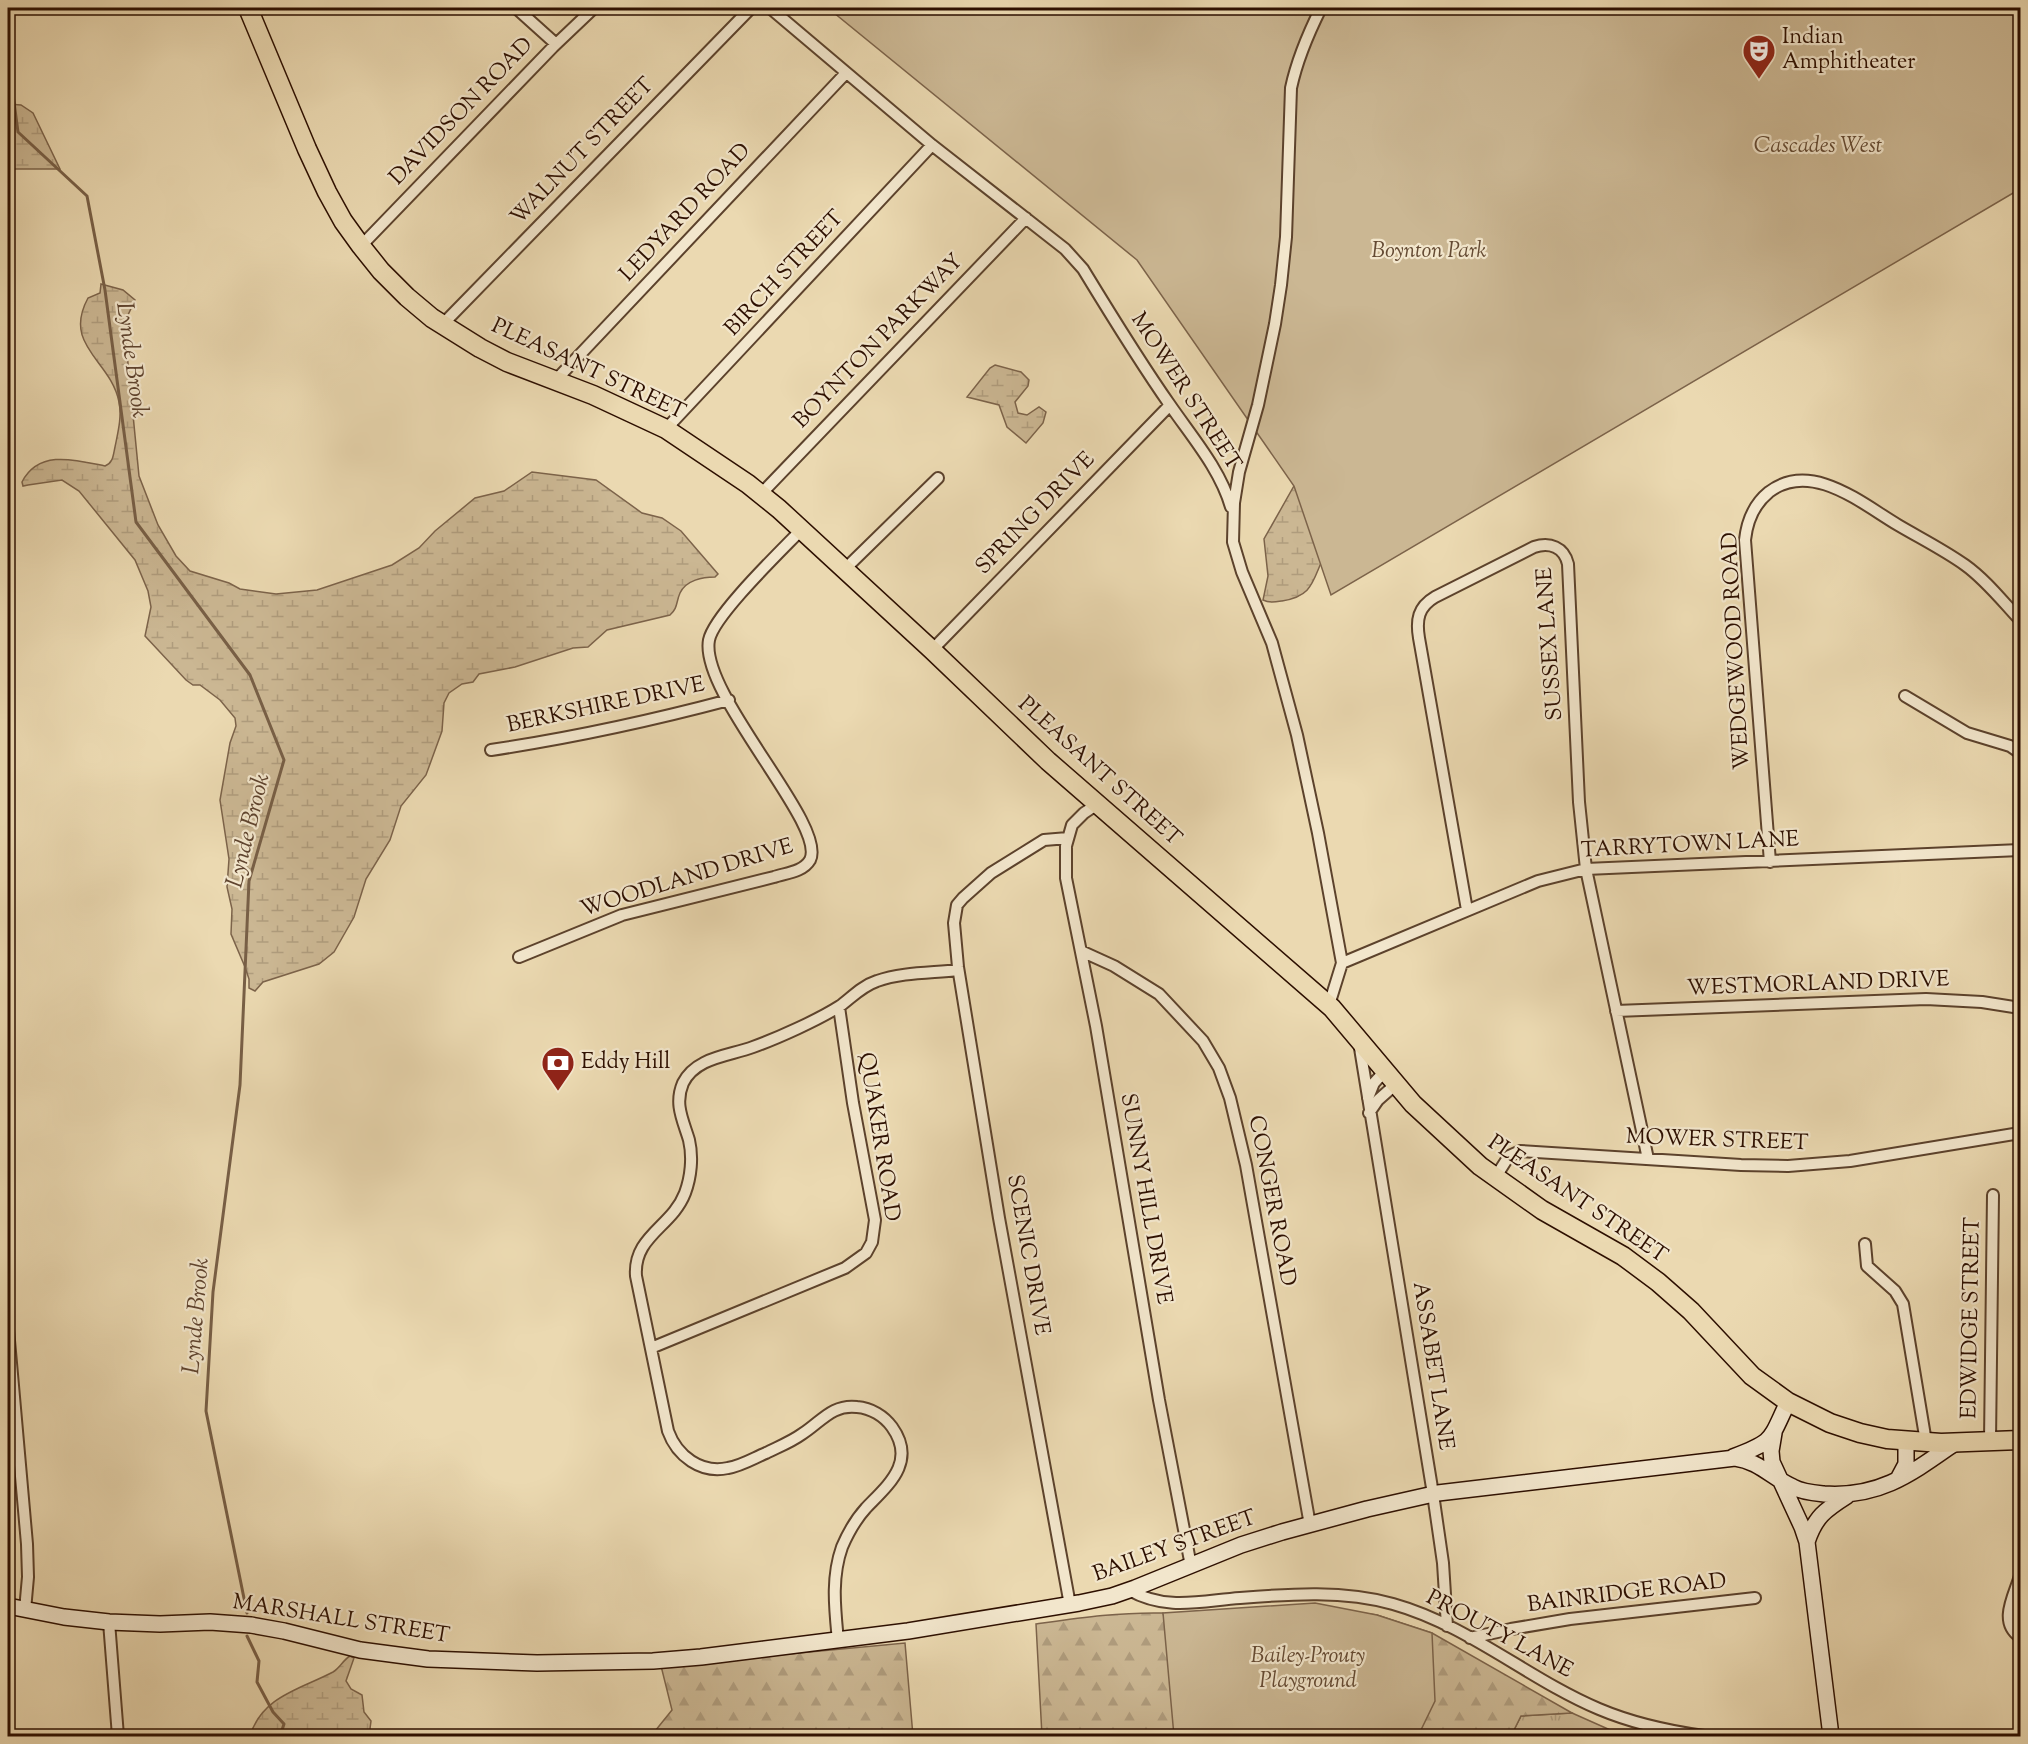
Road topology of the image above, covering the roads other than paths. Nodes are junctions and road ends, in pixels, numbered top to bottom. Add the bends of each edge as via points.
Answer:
1 (248, 8) edge
2 (516, 8) edge
3 (594, 8) edge
4 (751, 8) edge
5 (770, 8) edge
6 (1322, 8) edge
7 (556, 44) junction
8 (846, 73) junction
9 (932, 145) junction
10 (1026, 218) junction
11 (361, 246) junction
12 (443, 324) junction
13 (555, 381) junction
14 (1170, 405) junction
15 (666, 429) junction
16 (938, 478) dead end
17 (760, 494) junction
18 (1233, 513) junction
19 (802, 529) junction
20 (845, 569) junction
21 (2020, 620) edge
22 (932, 650) junction
23 (1905, 696) dead end
24 (729, 700) junction
25 (491, 750) dead end
26 (2020, 753) edge
27 (1096, 805) junction
28 (1068, 838) junction
29 (2020, 850) edge
30 (1770, 862) junction
31 (1586, 869) junction
32 (1467, 910) junction
33 (1081, 951) junction
34 (519, 957) dead end
35 (1342, 963) junction
36 (958, 970) junction
37 (1329, 1005) junction
38 (839, 1006) junction
39 (2020, 1008) edge
40 (1617, 1011) junction
41 (1358, 1037) junction
42 (1390, 1077) junction
43 (1367, 1100) junction
44 (1369, 1113) junction
45 (2020, 1134) edge
46 (1648, 1159) junction
47 (1495, 1178) junction
48 (1994, 1196) dead end
49 (1865, 1244) dead end
50 (8, 1329) edge
51 (651, 1348) junction
52 (1788, 1402) junction
53 (1774, 1433) junction
54 (2020, 1440) edge
55 (1990, 1441) junction
56 (1906, 1442) junction
57 (1926, 1443) junction
58 (1955, 1443) junction
59 (1730, 1458) junction
60 (1779, 1479) junction
61 (1896, 1481) junction
62 (1433, 1494) junction
63 (1847, 1496) junction
64 (1310, 1525) junction
65 (1807, 1542) junction
66 (1191, 1566) junction
67 (2020, 1576) edge
68 (1129, 1590) junction
69 (1755, 1598) dead end
70 (1070, 1605) junction
71 (8, 1606) edge
72 (25, 1610) junction
73 (110, 1622) junction
74 (1447, 1626) junction
75 (2020, 1637) edge
76 (1470, 1638) junction
77 (838, 1641) junction
78 (632, 1661) joint
79 (118, 1737) edge
80 (1704, 1737) edge
81 (1831, 1737) edge

1 - 11 main road, PLEASANT STREET via 307,149 343,221
2 - 7 street
3 - 7 street, DAVIDSON ROAD
4 - 12 street, WALNUT STREET
5 - 8 street, MOWER STREET
6 - 18 street via 1295,69 1291,88 1281,285
7 - 11 street, DAVIDSON ROAD
8 - 9 street, MOWER STREET
8 - 13 street, LEDYARD ROAD
9 - 10 street, MOWER STREET
9 - 15 street, BIRCH STREET
10 - 14 street, MOWER STREET via 1083,269
10 - 17 street, BOYNTON PARKWAY
11 - 12 main road, PLEASANT STREET via 407,297
12 - 13 main road, PLEASANT STREET via 507,362
13 - 15 main road, PLEASANT STREET
14 - 18 street, MOWER STREET via 1227,491
14 - 22 street, SPRING DRIVE
15 - 17 main road, PLEASANT STREET
16 - 20 street
17 - 19 main road, PLEASANT STREET
18 - 35 street, MOWER STREET via 1236,555 1272,643 1297,735
19 - 20 main road, PLEASANT STREET
19 - 24 street via 711,632 711,661
20 - 22 main road, PLEASANT STREET
21 - 30 street, WEDGEWOOD ROAD via 1966,565 1827,484 1804,480 1781,485 1762,498 1749,518 1745,540
22 - 27 main road, PLEASANT STREET
23 - 26 street via 1967,733 2010,746
24 - 25 street, BERKSHIRE DRIVE via 551,741
24 - 34 street, WOODLAND DRIVE via 809,836 812,854 807,863 797,870 622,915
27 - 28 street via 1072,825
27 - 37 main road, PLEASANT STREET
28 - 33 street, SUNNY HILL DRIVE via 1066,878
28 - 36 street, SCENIC DRIVE via 1044,840 991,873 963,898 954,923
29 - 30 street, TARRYTOWN LANE
30 - 31 street, TARRYTOWN LANE
31 - 32 street, TARRYTOWN LANE via 1538,881
31 - 32 street, SUSSEX LANE via 1569,564 1560,549 1541,545 1430,600 1417,620
31 - 40 street, SUSSEX LANE
32 - 35 street, TARRYTOWN LANE
33 - 64 street, CONGER ROAD via 1159,994 1203,1041 1219,1068 1246,1165
33 - 66 street, SUNNY HILL DRIVE
35 - 37 street, MOWER STREET
36 - 38 street via 878,981
36 - 70 street, SCENIC DRIVE
37 - 41 main road, PLEASANT STREET
38 - 51 street via 753,1047 705,1062 684,1081 679,1105 691,1148 689,1180 676,1211 643,1244 636,1263
38 - 51 street, QUAKER ROAD via 875,1220 872,1242 866,1252 845,1268
39 - 40 street, WESTMORLAND DRIVE via 1954,999 1918,999
40 - 46 street, SUSSEX LANE
41 - 42 main road, PLEASANT STREET
41 - 43 street, ASSABET LANE
42 - 43 street via 1371,1087
42 - 44 street
42 - 47 main road, PLEASANT STREET via 1413,1104
43 - 44 street, ASSABET LANE
44 - 62 street, ASSABET LANE
45 - 46 street, MOWER STREET via 1803,1166
46 - 47 street, MOWER STREET via 1520,1151 1509,1156
47 - 52 main road, PLEASANT STREET via 1623,1256 1658,1282 1752,1376
48 - 55 street, EDWIDGE STREET
49 - 57 street via 1867,1266 1895,1291 1903,1304
50 - 72 street via 27,1544
51 - 77 street via 671,1439 679,1452 698,1465 713,1469 736,1466 802,1434 826,1414 841,1408 872,1411 895,1432 900,1447 898,1470 858,1518 838,1559 834,1593
52 - 53 street, BAILEY STREET
52 - 56 main road, PLEASANT STREET via 1845,1428
53 - 59 street, BAILEY STREET via 1761,1446
53 - 60 street via 1771,1456
54 - 55 main road, PLEASANT STREET
55 - 58 main road, PLEASANT STREET
56 - 57 main road, PLEASANT STREET
56 - 61 street via 1906,1464
57 - 58 main road, PLEASANT STREET
58 - 61 street
59 - 60 street, BAILEY STREET via 1753,1463
59 - 62 street, BAILEY STREET
60 - 63 street, BAILEY STREET via 1794,1488
60 - 65 street
61 - 63 street
62 - 64 street, BAILEY STREET
62 - 74 street, ASSABET LANE
63 - 65 street via 1818,1517
64 - 66 street, BAILEY STREET via 1242,1545
65 - 81 street
66 - 68 street, BAILEY STREET
67 - 75 street via 2008,1616
68 - 70 street, BAILEY STREET
68 - 74 street, PROUTY LANE via 1143,1598 1170,1604 1294,1594 1357,1598 1392,1604
69 - 76 street, BAINRIDGE ROAD via 1570,1619
70 - 77 street, BAILEY STREET
71 - 72 street, MARSHALL STREET
72 - 73 street, MARSHALL STREET
73 - 78 street, MARSHALL STREET via 251,1625 360,1650 428,1659
73 - 79 street
74 - 76 street, PROUTY LANE
76 - 80 street, PROUTY LANE via 1599,1709
77 - 78 street, BAILEY STREET

